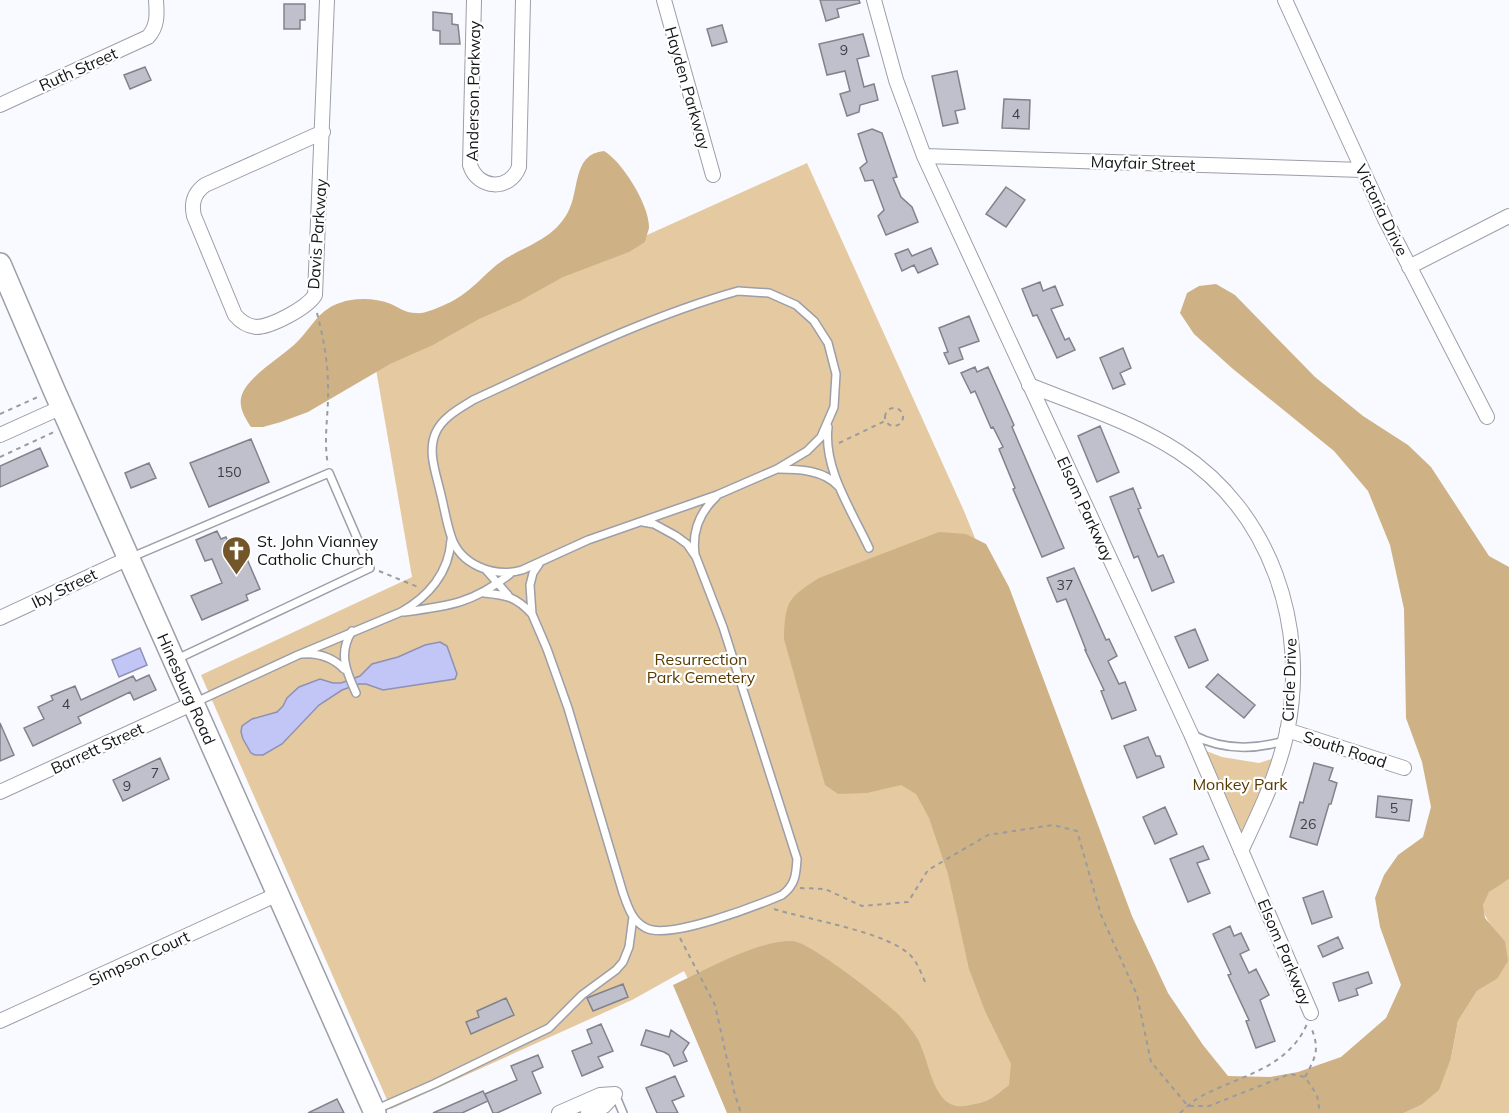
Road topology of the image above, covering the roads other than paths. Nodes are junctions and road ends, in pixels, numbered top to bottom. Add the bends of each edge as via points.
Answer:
1 (156, 0) edge
2 (327, 0) edge
3 (474, 0) edge
4 (523, 0) edge
5 (664, 0) edge
6 (874, 0) edge
7 (1285, 0) edge
8 (0, 105) edge
9 (323, 132) junction
10 (924, 156) junction
11 (1362, 170) junction
12 (713, 175) dead end
13 (1509, 216) edge
14 (0, 264) edge
15 (1409, 267) junction
16 (1029, 385) junction
17 (62, 408) junction
18 (1487, 417) dead end
19 (828, 425) junction
20 (0, 435) edge
21 (777, 469) junction
22 (842, 491) junction
23 (717, 495) junction
24 (640, 521) junction
25 (451, 537) junction
26 (868, 548) dead end
27 (696, 557) junction
28 (129, 558) junction
29 (539, 564) junction
30 (487, 572) junction
31 (510, 574) junction
32 (497, 584) junction
33 (484, 593) junction
34 (508, 596) junction
35 (401, 612) junction
36 (532, 614) junction
37 (0, 618) edge
38 (352, 631) junction
39 (298, 655) junction
40 (175, 661) junction
41 (347, 673) junction
42 (357, 693) dead end
43 (194, 703) junction
44 (1191, 734) junction
45 (1286, 736) junction
46 (1404, 768) dead end
47 (0, 792) edge
48 (1241, 851) junction
49 (278, 894) junction
50 (633, 917) junction
51 (1310, 1017) road end
52 (0, 1021) edge
53 (615, 1095) junction
54 (375, 1112) edge
55 (559, 1113) edge
56 (588, 1113) edge
57 (623, 1113) edge

1 - 8 street, Ruth Street via 154,31 141,41
2 - 9 street, Davis Parkway
3 - 4 street, Anderson Parkway via 470,165 479,179 494,185 510,180 519,167
5 - 12 street, Hayden Parkway
6 - 10 street, Elsom Parkway via 896,80
7 - 11 street, Victoria Drive
9 - 9 street, Davis Parkway via 205,185 196,193 194,216 234,311 240,321 251,326 262,326 300,310 313,299
10 - 11 street, Mayfair Street
10 - 16 street, Elsom Parkway
11 - 15 street, Victoria Drive
13 - 15 street
14 - 17 main road, Hinesburg Road
15 - 18 street, Victoria Drive
16 - 44 street, Elsom Parkway
16 - 45 street, Circle Drive via 1160,440 1215,481 1244,514 1277,576 1289,622 1292,665
17 - 20 street
17 - 28 main road, Hinesburg Road
19 - 21 lane via 807,451
19 - 22 lane via 832,469
19 - 25 lane via 836,374 828,343 813,321 796,305 770,293 738,291 706,300 634,326 473,400 441,423 434,435 432,457
21 - 22 lane via 801,469 835,483
21 - 23 lane
22 - 26 lane
23 - 24 lane
23 - 27 lane via 700,518 693,541
24 - 27 lane via 676,536
24 - 29 lane
25 - 30 lane via 463,556
25 - 35 lane via 447,562 429,591 417,604
27 - 50 lane via 792,837 796,876 792,887 782,896 676,930 645,928
28 - 37 street, Iby Street
28 - 40 main road, Hinesburg Road
28 - 40 lane via 329,473 370,568
29 - 31 lane
29 - 36 lane via 530,585
30 - 31 lane
30 - 32 lane
31 - 32 lane
32 - 33 lane
32 - 34 lane
33 - 34 lane
33 - 35 lane via 442,608
34 - 36 lane
35 - 38 lane
36 - 50 lane via 568,708
38 - 39 lane
38 - 41 lane via 344,647
39 - 41 lane via 320,655 339,663
39 - 43 lane
40 - 43 main road, Hinesburg Road
41 - 42 lane
43 - 47 street, Barrett Street
43 - 49 main road, Hinesburg Road
44 - 45 lane via 1208,743 1240,747 1266,746
44 - 48 street, Elsom Parkway
45 - 46 street, South Road
45 - 48 street, Circle Drive via 1267,794
48 - 51 street, Elsom Parkway
49 - 52 street, Simpson Court
49 - 54 main road, Hinesburg Road
50 - 54 lane via 623,962 549,1028
53 - 55 street via 600,1095
53 - 56 street via 604,1106
53 - 57 lane

